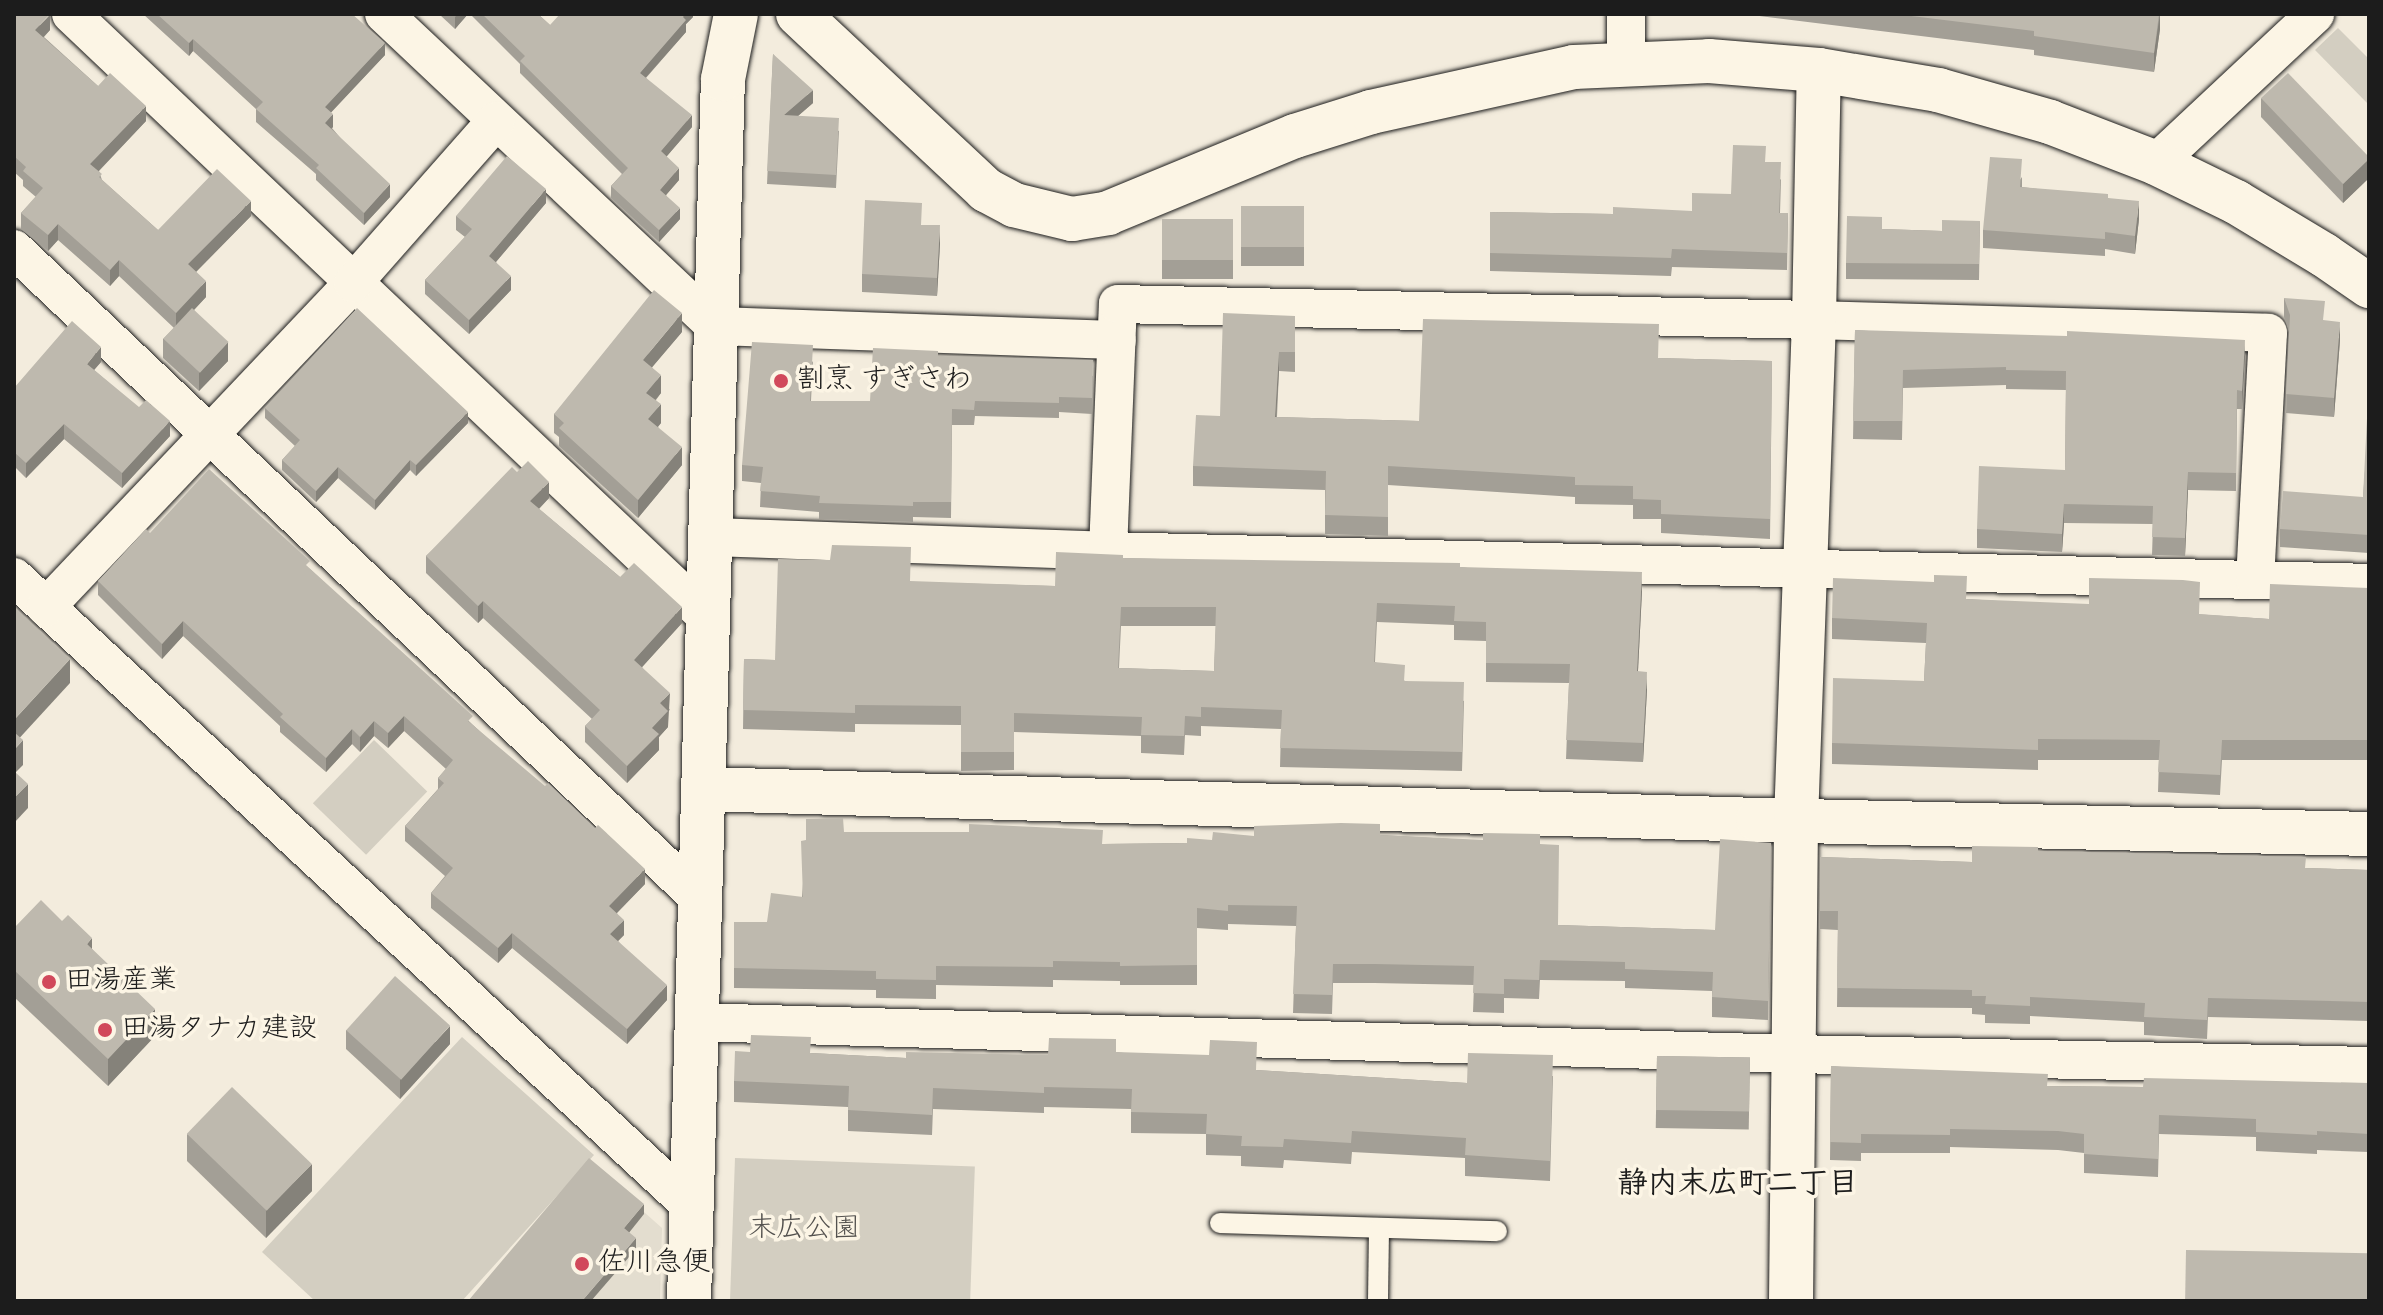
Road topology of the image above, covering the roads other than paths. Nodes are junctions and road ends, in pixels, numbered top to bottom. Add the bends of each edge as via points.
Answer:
1 (71, 14) edge
2 (384, 14) edge
3 (736, 14) edge
4 (798, 14) edge
5 (1626, 14) edge
6 (2315, 14) edge
7 (1626, 63) junction
8 (1819, 70) junction
9 (496, 121) junction
10 (2156, 163) junction
11 (14, 249) edge
12 (353, 283) junction
13 (2369, 286) edge
14 (1814, 320) junction
15 (715, 326) junction
16 (1117, 340) junction
17 (210, 434) junction
18 (710, 537) junction
19 (1108, 551) junction
20 (1804, 569) junction
21 (14, 577) edge
22 (2255, 580) junction
23 (2369, 583) edge
24 (46, 607) junction
25 (708, 618) junction
26 (703, 789) junction
27 (1796, 821) junction
28 (2369, 834) edge
29 (698, 897) junction
30 (696, 1022) junction
31 (1793, 1054) junction
32 (2369, 1066) edge
33 (690, 1205) junction
34 (1220, 1223) dead end
35 (1379, 1228) junction
36 (1497, 1231) dead end
37 (689, 1301) edge
38 (1378, 1301) edge
39 (1791, 1301) edge

1 - 12 street
2 - 9 street
3 - 15 street via 723,79
4 - 7 street via 986,190 1014,205 1072,219 1108,213 1295,136 1371,112 1560,70
5 - 7 street
6 - 10 street
7 - 8 street via 1709,61
8 - 10 street via 1938,90 2050,122
8 - 14 street
9 - 12 street
9 - 15 street
10 - 13 street via 2236,202
11 - 17 street
12 - 17 street
12 - 25 street
14 - 16 street via 1118,304
14 - 20 street
14 - 22 street via 2268,333
15 - 16 street
15 - 18 street
16 - 19 street
17 - 24 street
17 - 29 street
18 - 19 street
18 - 25 street
19 - 20 street
20 - 22 street
20 - 27 street
21 - 24 street
22 - 23 street
24 - 33 street
25 - 26 street
26 - 27 street
26 - 29 street
27 - 28 street
27 - 31 street
29 - 30 street
30 - 31 street
30 - 33 street
31 - 32 street
31 - 39 street
33 - 37 street
34 - 35 lane
35 - 36 lane
35 - 38 lane

